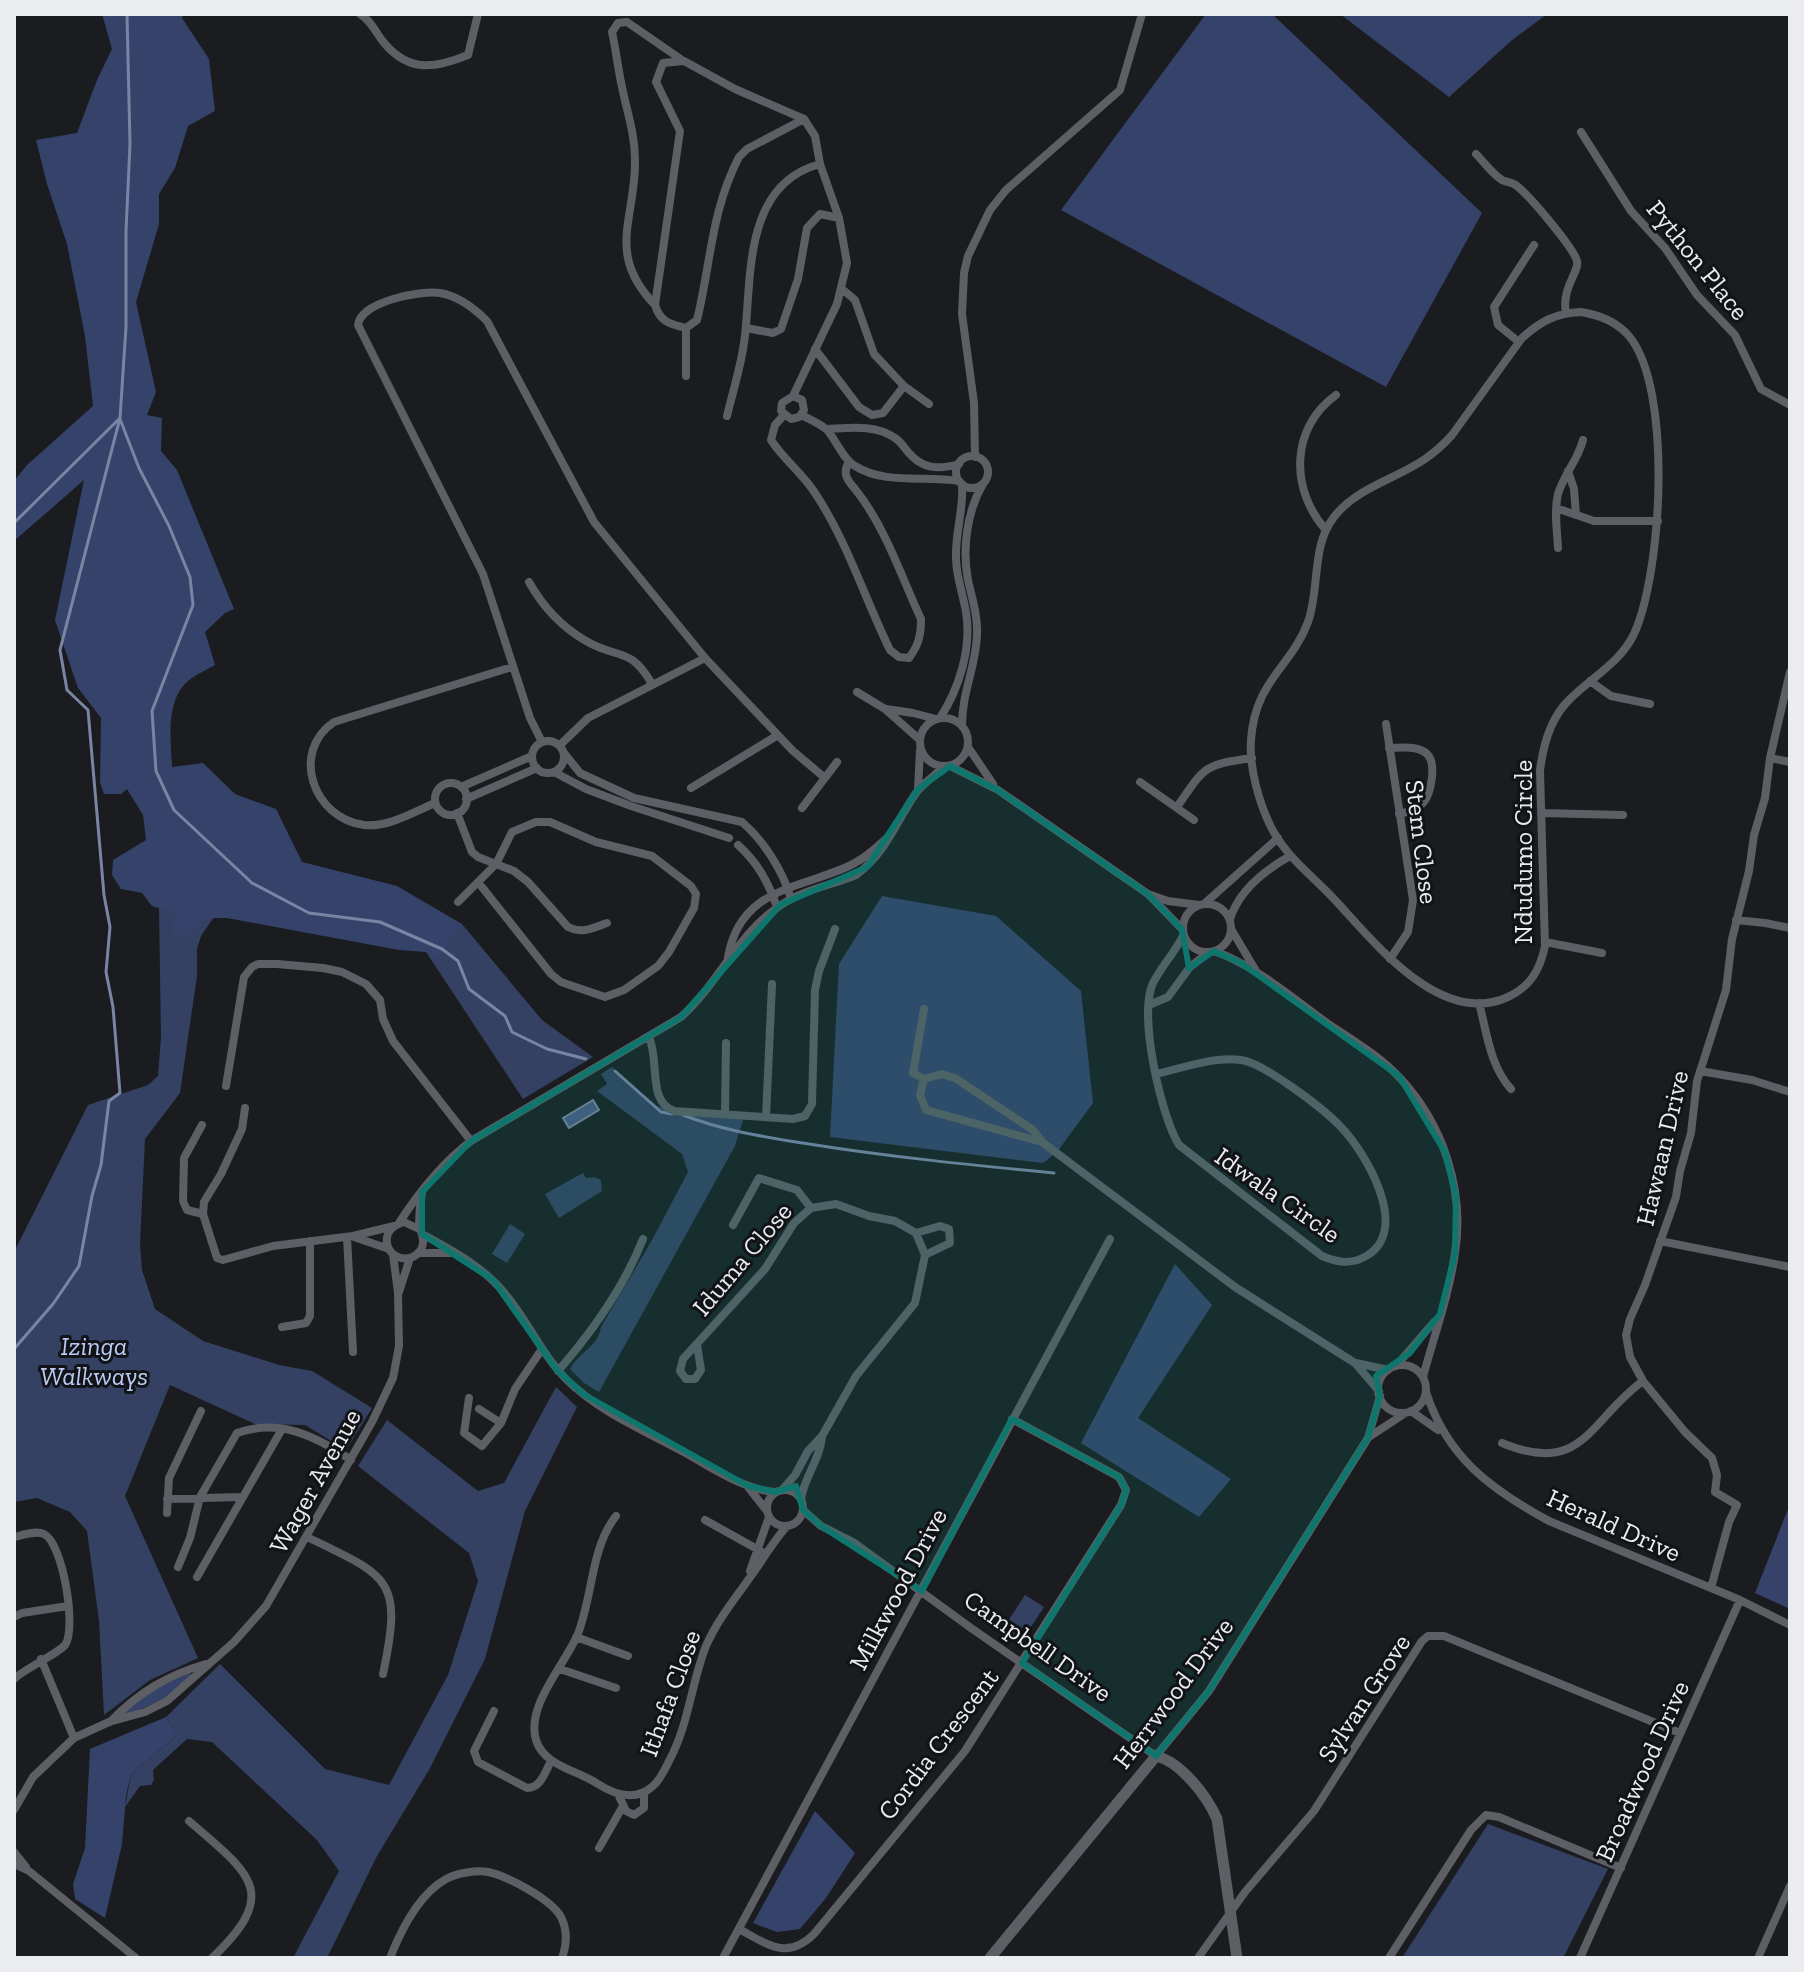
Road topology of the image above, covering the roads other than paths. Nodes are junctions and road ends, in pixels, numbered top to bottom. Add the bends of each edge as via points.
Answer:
1 (360, 14) edge
2 (478, 14) edge
3 (1142, 14) edge
4 (684, 61) junction
5 (804, 119) junction
6 (1581, 132) dead end
7 (1476, 154) dead end
8 (820, 164) junction
9 (839, 218) junction
10 (1534, 245) dead end
11 (842, 289) junction
12 (655, 305) junction
13 (1566, 313) junction
14 (686, 328) junction
15 (746, 328) junction
16 (1519, 342) junction
17 (815, 349) junction
18 (686, 376) dead end
19 (904, 386) junction
20 (1336, 395) dead end
21 (793, 396) junction
22 (929, 404) dead end
23 (1790, 405) edge
24 (784, 415) junction
25 (802, 415) junction
26 (727, 416) dead end
27 (827, 429) junction
28 (1583, 440) dead end
29 (975, 457) junction
30 (849, 462) junction
31 (959, 464) junction
32 (1568, 471) junction
33 (961, 482) junction
34 (983, 484) junction
35 (1556, 508) junction
36 (1576, 515) junction
37 (1658, 521) junction
38 (1326, 530) junction
39 (1558, 548) dead end
40 (529, 582) dead end
41 (705, 658) junction
42 (512, 667) junction
43 (1790, 672) edge
44 (1590, 681) junction
45 (652, 684) junction
46 (857, 692) dead end
47 (1650, 704) dead end
48 (885, 709) junction
49 (938, 719) junction
50 (1386, 724) dead end
51 (962, 726) junction
52 (778, 735) junction
53 (542, 742) junction
54 (920, 744) junction
55 (968, 747) junction
56 (1389, 748) junction
57 (562, 749) junction
58 (532, 756) junction
59 (1252, 758) junction
60 (1770, 758) junction
61 (837, 762) dead end
62 (1790, 762) edge
63 (947, 766) junction
64 (537, 768) junction
65 (554, 772) junction
66 (825, 778) junction
67 (1140, 782) dead end
68 (461, 787) junction
69 (691, 788) dead end
70 (918, 789) junction
71 (998, 790) junction
72 (466, 799) junction
73 (435, 803) junction
74 (1177, 807) junction
75 (802, 808) dead end
76 (457, 813) junction
77 (1542, 813) junction
78 (1399, 814) junction
79 (1623, 815) dead end
80 (1194, 820) dead end
81 (890, 835) junction
82 (729, 838) dead end
83 (1278, 838) junction
84 (738, 845) dead end
85 (1290, 856) junction
86 (496, 864) junction
87 (478, 882) junction
88 (787, 887) junction
89 (773, 894) junction
90 (1148, 894) junction
91 (791, 899) junction
92 (458, 902) dead end
93 (1201, 904) junction
94 (777, 907) junction
95 (1736, 920) junction
96 (607, 923) dead end
97 (1230, 924) junction
98 (1790, 928) edge
99 (835, 929) dead end
100 (1183, 932) junction
101 (1545, 942) junction
102 (1211, 952) junction
103 (1602, 953) dead end
104 (728, 958) junction
105 (1390, 959) junction
106 (1259, 975) junction
107 (772, 984) dead end
108 (1479, 1003) junction
109 (1149, 1005) junction
110 (924, 1009) dead end
111 (649, 1037) junction
112 (726, 1043) dead end
113 (1700, 1071) junction
114 (1156, 1074) junction
115 (924, 1079) junction
116 (226, 1086) dead end
117 (1511, 1089) dead end
118 (1790, 1092) edge
119 (245, 1108) dead end
120 (725, 1113) junction
121 (766, 1117) junction
122 (202, 1125) dead end
123 (471, 1141) junction
124 (1042, 1142) junction
125 (422, 1192) junction
126 (811, 1208) junction
127 (203, 1214) junction
128 (396, 1225) junction
129 (733, 1225) dead end
130 (421, 1232) junction
131 (916, 1233) junction
132 (350, 1237) junction
133 (643, 1239) dead end
134 (1110, 1239) dead end
135 (310, 1241) junction
136 (1660, 1241) junction
137 (391, 1251) junction
138 (455, 1254) junction
139 (925, 1255) junction
140 (414, 1256) junction
141 (1790, 1267) edge
142 (398, 1293) junction
143 (1440, 1314) junction
144 (282, 1327) dead end
145 (697, 1345) dead end
146 (542, 1349) junction
147 (353, 1352) dead end
148 (1355, 1363) junction
149 (1392, 1368) junction
150 (558, 1371) junction
151 (1423, 1377) junction
152 (1643, 1381) junction
153 (1426, 1392) junction
154 (1379, 1394) junction
155 (469, 1398) dead end
156 (479, 1409) dead end
157 (201, 1411) dead end
158 (1409, 1412) junction
159 (1012, 1419) junction
160 (501, 1423) junction
161 (282, 1429) junction
162 (1442, 1433) junction
163 (822, 1436) junction
164 (1368, 1438) junction
165 (1502, 1443) dead end
166 (351, 1460) junction
167 (748, 1486) junction
168 (778, 1491) junction
169 (200, 1497) junction
170 (241, 1497) junction
171 (167, 1499) junction
172 (801, 1499) junction
173 (803, 1510) junction
174 (167, 1513) dead end
175 (768, 1514) junction
176 (616, 1516) dead end
177 (705, 1520) dead end
178 (791, 1524) junction
179 (821, 1526) junction
180 (14, 1537) edge
181 (307, 1537) junction
182 (762, 1552) junction
183 (178, 1567) dead end
184 (197, 1577) dead end
185 (1711, 1588) junction
186 (922, 1591) junction
187 (1740, 1600) junction
188 (68, 1606) junction
189 (14, 1617) edge
190 (1790, 1625) edge
191 (576, 1637) junction
192 (628, 1656) dead end
193 (41, 1659) junction
194 (209, 1663) junction
195 (1022, 1663) junction
196 (560, 1669) junction
197 (383, 1674) dead end
198 (14, 1679) edge
199 (616, 1688) dead end
200 (494, 1711) dead end
201 (109, 1722) junction
202 (1680, 1733) junction
203 (74, 1738) junction
204 (1156, 1756) junction
205 (551, 1761) junction
206 (644, 1792) junction
207 (619, 1796) junction
208 (17, 1798) edge
209 (623, 1806) junction
210 (14, 1810) edge
211 (189, 1821) dead end
212 (599, 1848) dead end
213 (14, 1852) edge
214 (14, 1864) edge
215 (1621, 1868) junction
216 (29, 1871) junction
217 (1790, 1886) edge
218 (1231, 1911) junction
219 (739, 1929) junction
220 (136, 1958) edge
221 (212, 1958) edge
222 (390, 1958) edge
223 (562, 1958) edge
224 (723, 1958) edge
225 (990, 1958) edge
226 (1198, 1958) edge
227 (1237, 1958) edge
228 (1389, 1958) edge
229 (1580, 1958) edge
230 (1758, 1958) edge

1 - 2 street via 386,46 413,66 443,65 468,55
3 - 29 street via 1120,90 1006,190 968,256 962,314
4 - 5 street
4 - 12 street via 663,63 656,82 680,131
4 - 12 street via 627,22 618,23 612,32 636,162 625,244 641,291
5 - 8 street via 815,136
5 - 14 street via 739,157 713,226 697,320
6 - 23 street, Python Place via 1622,199 1735,335 1761,389
7 - 13 street via 1523,192 1576,258 1578,266 1564,294
8 - 9 street
8 - 15 street via 795,173 762,214 748,280
9 - 11 street via 847,263
9 - 15 street via 820,214 807,228 781,329 773,333
10 - 16 street via 1494,307 1498,325
11 - 17 street
11 - 19 street via 855,300 874,354
12 - 14 street via 667,323
13 - 16 street, Ndudumo Circle via 1536,325
13 - 37 street, Ndudumo Circle via 1607,318 1638,350 1655,417
14 - 18 street
15 - 26 street
16 - 38 street, Ndudumo Circle via 1446,442 1349,501
17 - 19 street via 859,407 872,415 883,413
17 - 21 street
19 - 22 street
20 - 38 street via 1311,420 1302,446 1302,487 1309,508
21 - 24 street via 782,403
21 - 25 street via 804,405
24 - 25 street
24 - 30 street via 771,440 814,490 890,650 909,658 921,634 921,619 869,509 846,477
25 - 27 street
27 - 30 street
27 - 31 street via 879,431 896,438 917,463 942,468
28 - 32 street
29 - 31 street
29 - 34 street via 988,468
30 - 33 street via 882,477
31 - 33 street
32 - 35 street
32 - 36 street
33 - 34 street via 975,488
33 - 49 street via 956,556 966,643 953,696
34 - 51 street via 973,505 966,548 977,631
35 - 36 street
35 - 39 street
36 - 37 street via 1594,521
37 - 44 street, Ndudumo Circle via 1651,575 1635,633 1626,649
38 - 59 street, Ndudumo Circle via 1307,625 1258,702
40 - 45 street via 551,615 586,641 638,662
41 - 42 street via 594,522 487,321 467,304 440,293 405,295 365,311 358,325 483,574
41 - 45 street
41 - 52 street
42 - 53 street
42 - 73 street via 334,722 311,752 311,775 319,797 353,822 385,823
43 - 60 street, Hawaan Drive
44 - 47 street via 1619,699
44 - 77 street, Ndudumo Circle via 1568,701 1543,747
45 - 57 street via 588,718
46 - 48 street
48 - 49 street
48 - 54 street
49 - 51 street
49 - 54 street via 925,727
50 - 56 street, Stem Close
51 - 55 street
52 - 66 street
52 - 69 street
53 - 57 street via 552,741
53 - 58 street
54 - 63 street via 929,761
54 - 70 street
55 - 63 street via 962,759
55 - 71 street
56 - 78 street, Stem Close
56 - 78 street via 1417,749 1432,762 1426,799
57 - 65 street via 562,766
57 - 88 street via 580,773 634,798 742,822
58 - 64 street
58 - 68 street
59 - 74 street via 1207,768
59 - 83 street, Ndudumo Circle
60 - 62 street
60 - 95 street, Hawaan Drive
61 - 66 street
63 - 70 street
63 - 71 street
64 - 65 street
64 - 72 street
65 - 82 street via 620,802
66 - 75 street
67 - 74 street
68 - 72 street
68 - 73 street via 440,787
70 - 81 street
71 - 90 street
72 - 76 street
73 - 76 street via 444,813
74 - 80 street
76 - 86 street via 472,852
77 - 79 street
77 - 101 street, Ndudumo Circle
78 - 105 street, Stem Close via 1413,911 1408,932
81 - 88 street via 847,867
81 - 91 street via 879,856 856,875
83 - 85 street, Ndudumo Circle
83 - 93 street
84 - 89 street
85 - 97 street via 1242,893
85 - 105 street, Ndudumo Circle
86 - 87 street
86 - 87 street via 512,832 550,822 605,845 652,856 691,886 694,908 658,966 605,997 551,974
86 - 96 street via 528,882 568,927 576,931
87 - 92 street
88 - 89 street
88 - 91 street
89 - 94 street
89 - 104 street via 740,926
90 - 93 street
90 - 100 street
91 - 94 street
93 - 97 street via 1216,905
93 - 100 street via 1187,914
94 - 104 street
95 - 98 street
95 - 113 street, Hawaan Drive via 1723,1004
97 - 102 street via 1228,941
97 - 106 street
99 - 121 street via 816,980 810,1110 800,1118
100 - 102 street via 1193,948
100 - 109 street via 1153,983
101 - 103 street
101 - 108 street, Ndudumo Circle via 1536,975 1527,985 1506,998
102 - 106 street
102 - 109 street via 1190,967 1168,997
104 - 111 street via 696,1004
105 - 108 street, Ndudumo Circle via 1434,992
106 - 143 street via 1384,1063 1429,1117 1445,1152 1457,1215 1455,1254
107 - 121 street
108 - 117 street via 1495,1066
109 - 114 street, Idwala Circle
110 - 115 street via 913,1073
111 - 120 street via 661,1103 674,1111
111 - 123 street
112 - 120 street
113 - 118 street
113 - 136 street, Hawaan Drive via 1676,1197
114 - 114 street, Idwala Circle via 1173,1136 1198,1163 1322,1256 1352,1262 1379,1246 1387,1221 1377,1185 1351,1138 1322,1112 1265,1069 1243,1060 1217,1060
115 - 124 street via 942,1074 955,1078 1033,1130
115 - 124 street via 920,1095 926,1110
116 - 123 street via 247,971 258,964 323,968 355,977 374,991 393,1041
119 - 127 street via 242,1129 206,1197
120 - 121 street
122 - 127 street via 184,1158 183,1201 187,1210
123 - 125 street
124 - 148 street via 1235,1287
125 - 128 street
125 - 130 street
126 - 129 street via 797,1190 759,1178
126 - 131 street, Iduma Close via 836,1204 895,1221
126 - 145 street, Iduma Close
127 - 135 street via 217,1258 223,1260
128 - 130 street via 410,1223
128 - 132 street
128 - 137 street via 387,1237
130 - 138 street
130 - 140 street via 423,1244
131 - 139 street
131 - 139 street via 940,1226 951,1233 950,1243
132 - 135 street
132 - 137 street
132 - 147 street
133 - 150 street via 602,1314
134 - 159 street, Milkwood Drive
135 - 144 street via 310,1316 306,1323
136 - 141 street
136 - 152 street, Hawaan Drive via 1626,1335
137 - 140 street via 401,1258
137 - 142 street
138 - 140 street
138 - 146 street via 505,1293
139 - 163 street via 915,1303 856,1376
140 - 142 street
142 - 166 street, Wager Avenue via 399,1346 393,1378
143 - 149 street
143 - 151 street
146 - 150 street
146 - 160 street via 515,1389
148 - 149 street
148 - 154 street
149 - 151 street via 1411,1367
149 - 154 street via 1379,1383
150 - 167 street via 598,1405
151 - 153 street
152 - 165 street via 1584,1441 1545,1454
152 - 185 street, Hawaan Drive via 1712,1458 1715,1492 1737,1505
153 - 158 street
153 - 162 street, Herald Drive
154 - 158 street via 1393,1411
154 - 164 street, Herrwood Drive
155 - 160 street via 465,1435 484,1445
156 - 160 street
157 - 171 street via 169,1478
158 - 162 street, Herald Drive
158 - 164 street, Herrwood Drive
159 - 186 street, Milkwood Drive
159 - 195 street, Cordia Crescent via 1119,1477 1126,1490
161 - 166 street via 305,1433
161 - 169 street via 237,1433
161 - 170 street
162 - 185 street, Herald Drive via 1472,1469 1537,1514
163 - 168 street
163 - 172 street
164 - 204 street, Herrwood Drive via 1209,1691
166 - 181 street, Wager Avenue
167 - 168 street
167 - 175 street
168 - 172 street via 793,1491
168 - 175 street via 768,1501
169 - 170 street
169 - 171 street
169 - 183 street
170 - 184 street
171 - 174 street
172 - 173 street
173 - 178 street
173 - 179 street
175 - 178 street via 776,1524
175 - 182 street, Ithafa Close
176 - 191 street via 603,1537
177 - 182 street
178 - 179 street
178 - 182 street, Ithafa Close
179 - 186 street, Campbell Drive
180 - 188 street via 38,1532 50,1538
181 - 194 street, Wager Avenue via 257,1618
181 - 197 street via 376,1575 387,1589 393,1629
182 - 206 street, Ithafa Close via 707,1645 674,1751 659,1779
185 - 187 street, Herald Drive
186 - 195 street, Campbell Drive
186 - 219 street, Milkwood Drive
187 - 190 street, Herald Drive
187 - 202 street, Broadwood Drive
188 - 189 street
188 - 193 street via 66,1644
191 - 192 street
191 - 196 street
193 - 198 street
193 - 203 street
194 - 201 street, Wager Avenue via 158,1682
194 - 201 street, Wager Avenue via 167,1701
195 - 204 street, Campbell Drive
195 - 219 street, Cordia Crescent via 965,1751 807,1942 777,1948
196 - 199 street
196 - 205 street via 534,1717 539,1748
200 - 205 street via 474,1751 478,1762 532,1788
201 - 203 street, Wager Avenue
202 - 215 street, Broadwood Drive
202 - 218 street, Sylvan Grove via 1432,1634 1422,1641 1314,1811
203 - 208 street, Wager Avenue
204 - 218 street, Campbell Drive via 1179,1769 1214,1811
204 - 225 street, Herrwood Drive
205 - 207 street
206 - 207 street, Ithafa Close
206 - 209 street via 640,1813 630,1814
207 - 209 street
208 - 210 street, Wager Avenue
209 - 212 street
211 - 221 street via 246,1875 253,1894 245,1919
213 - 216 street
214 - 216 street
215 - 228 street via 1486,1815
215 - 229 street, Broadwood Drive
216 - 220 street
217 - 230 street
218 - 226 street, Sylvan Grove
218 - 227 street, Campbell Drive
219 - 224 street, Milkwood Drive
222 - 223 street via 435,1886 482,1872 551,1904 567,1935

